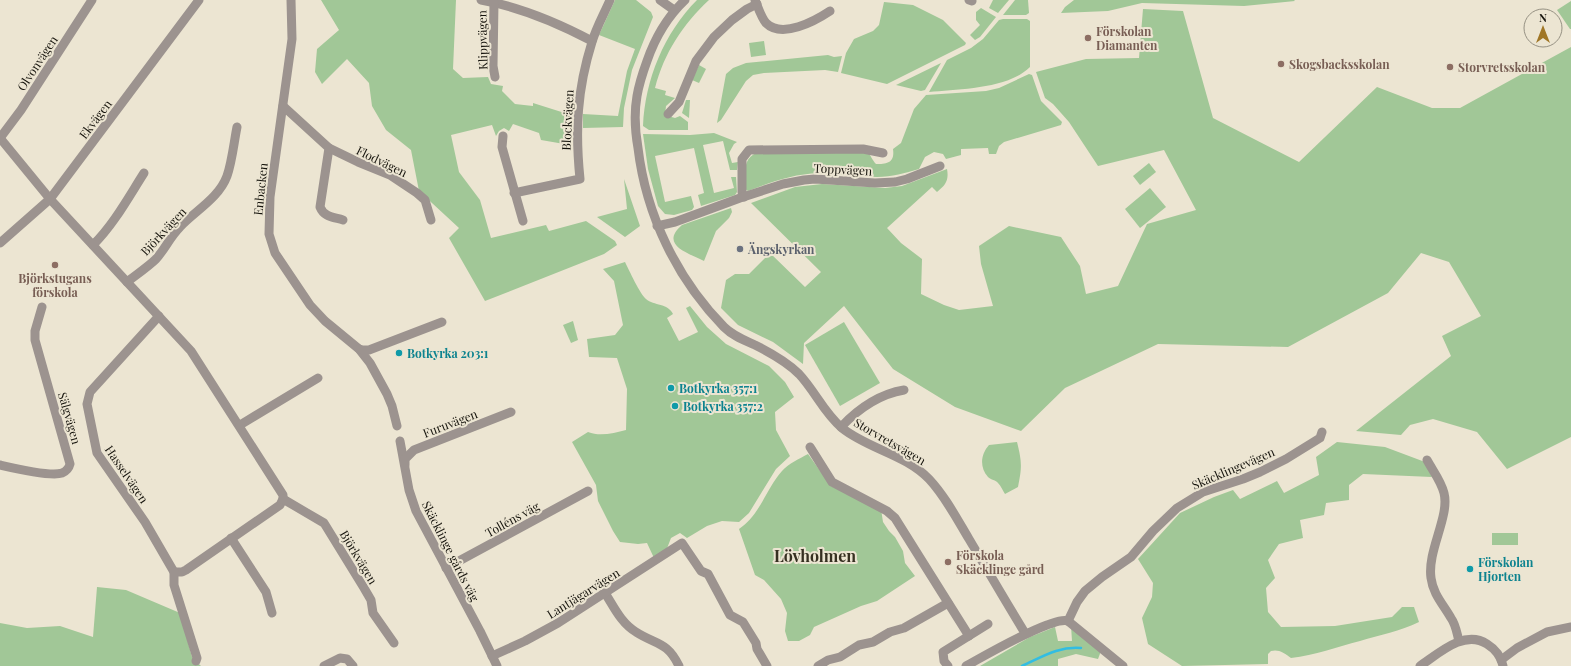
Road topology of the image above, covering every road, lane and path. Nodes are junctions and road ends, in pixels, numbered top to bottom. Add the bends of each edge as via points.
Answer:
1 (92, 0) edge
2 (199, 0) edge
3 (291, 0) edge
4 (480, 0) edge
5 (610, 0) edge
6 (660, 0) edge
7 (685, 0) edge
8 (494, 2) junction
9 (756, 2) edge
10 (674, 10) junction
11 (830, 11) dead end
12 (592, 41) junction
13 (495, 77) dead end
14 (283, 106) junction
15 (668, 114) dead end
16 (237, 127) dead end
17 (503, 136) dead end
18 (0, 138) edge
19 (329, 148) junction
20 (883, 153) dead end
21 (940, 166) dead end
22 (144, 173) dead end
23 (514, 193) junction
24 (744, 197) junction
25 (50, 199) junction
26 (343, 220) dead end
27 (431, 220) dead end
28 (523, 221) dead end
29 (657, 226) junction
30 (0, 243) edge
31 (93, 245) junction
32 (128, 282) junction
33 (42, 307) dead end
34 (159, 316) junction
35 (442, 322) dead end
36 (359, 348) junction
37 (318, 378) dead end
38 (904, 390) dead end
39 (511, 412) dead end
40 (240, 425) junction
41 (397, 426) dead end
42 (841, 427) junction
43 (1322, 432) dead end
44 (400, 441) dead end
45 (810, 447) dead end
46 (1427, 460) dead end
47 (405, 465) junction
48 (0, 466) edge
49 (588, 491) dead end
50 (283, 500) junction
51 (231, 538) junction
52 (446, 568) junction
53 (174, 572) junction
54 (605, 593) junction
55 (948, 603) junction
56 (272, 613) dead end
57 (1068, 620) junction
58 (988, 624) dead end
59 (1571, 627) edge
60 (1025, 633) junction
61 (969, 636) junction
62 (1459, 642) junction
63 (394, 643) dead end
64 (492, 656) junction
65 (196, 661) dead end
66 (1112, 663) edge
67 (1502, 663) edge
68 (324, 666) edge
69 (353, 666) edge
70 (497, 666) edge
71 (679, 666) edge
72 (767, 666) edge
73 (818, 666) edge
74 (948, 666) edge
75 (966, 666) edge
76 (1123, 666) edge
77 (1420, 666) edge

1 - 18 street, Olvonvägen
2 - 25 street, Ekvägen
3 - 14 street, Enbacken via 292,39
4 - 8 street, Klippvägen
5 - 12 street, Blockvägen
6 - 10 street
7 - 10 street, Storvretsvägen
8 - 12 street, Klippvägen via 538,15
8 - 13 street, Klippvägen via 492,66
9 - 11 street via 766,22 773,28 800,27
9 - 15 street via 714,37 696,61 679,102
10 - 29 street, Storvretsvägen via 650,52 637,96 635,131 642,179
12 - 23 street, Blockvägen via 578,105 576,131 580,179
14 - 19 street, Flodvägen
14 - 36 street, Enbacken via 270,197 268,231 272,246 283,267 310,305 325,321
16 - 32 street, Björkvägen via 227,176 220,188 206,206 174,232 154,261
17 - 23 street via 502,147
18 - 25 street
19 - 26 street via 320,207 322,213
19 - 27 street, Flodvägen via 390,175 417,192 425,200
20 - 24 street, Toppvägen via 863,149 749,150 742,159
21 - 24 street, Toppvägen via 895,182 804,180
22 - 31 street via 117,217
23 - 28 street
24 - 29 street, Toppvägen
25 - 30 street, Ekvägen
25 - 31 street
29 - 42 street, Storvretsvägen via 669,252 690,285 725,328 775,356 799,374 825,411
31 - 32 street
32 - 34 street
33 - 48 street, Sälgvägen via 35,340 70,467 64,472 54,473
34 - 40 street via 191,351
34 - 53 street, Hasselvägen via 90,392 86,404 97,453 145,522
35 - 36 street via 369,350
36 - 41 street, Enbacken via 384,387
37 - 40 street
38 - 42 street via 884,395 851,416
39 - 47 street, Furuvägen via 414,450 405,459
40 - 50 street via 279,486
42 - 60 street, Storvretsvägen via 857,439 908,463 928,478 957,519
43 - 57 street, Skäcklingevägen via 1320,438 1286,459 1243,479 1203,492 1177,508 1131,557 1085,591
44 - 47 street, Skäcklinge gårds väg
45 - 55 street via 832,482 887,511 895,518
46 - 62 street via 1439,481 1445,505 1430,566 1431,579 1438,600 1454,624
47 - 52 street, Skäcklinge gårds väg via 416,512
49 - 52 street, Tolléns väg
50 - 51 street via 280,505
50 - 63 street, Björkvägen via 324,523 371,600 373,613
51 - 53 street via 186,570
51 - 56 street via 266,592
52 - 64 street, Skäcklinge gårds väg
53 - 65 street, Hasselvägen via 174,585 191,636
54 - 64 street, Lantjägarvägen via 545,631
54 - 71 street via 625,623 636,632 665,646
54 - 72 street, Lantjägarvägen via 682,543 701,571 708,574 730,615 743,622
55 - 61 street
55 - 73 street via 904,628 890,632 873,642 859,645 840,657
57 - 60 street
57 - 66 street
58 - 61 street
59 - 67 street via 1547,632 1517,648
60 - 75 street
61 - 74 street via 943,652 944,661
62 - 67 street via 1467,639 1480,641 1494,649
62 - 77 street
64 - 70 street, Skäcklinge gårds väg
66 - 76 street
68 - 69 street via 340,658 347,659

